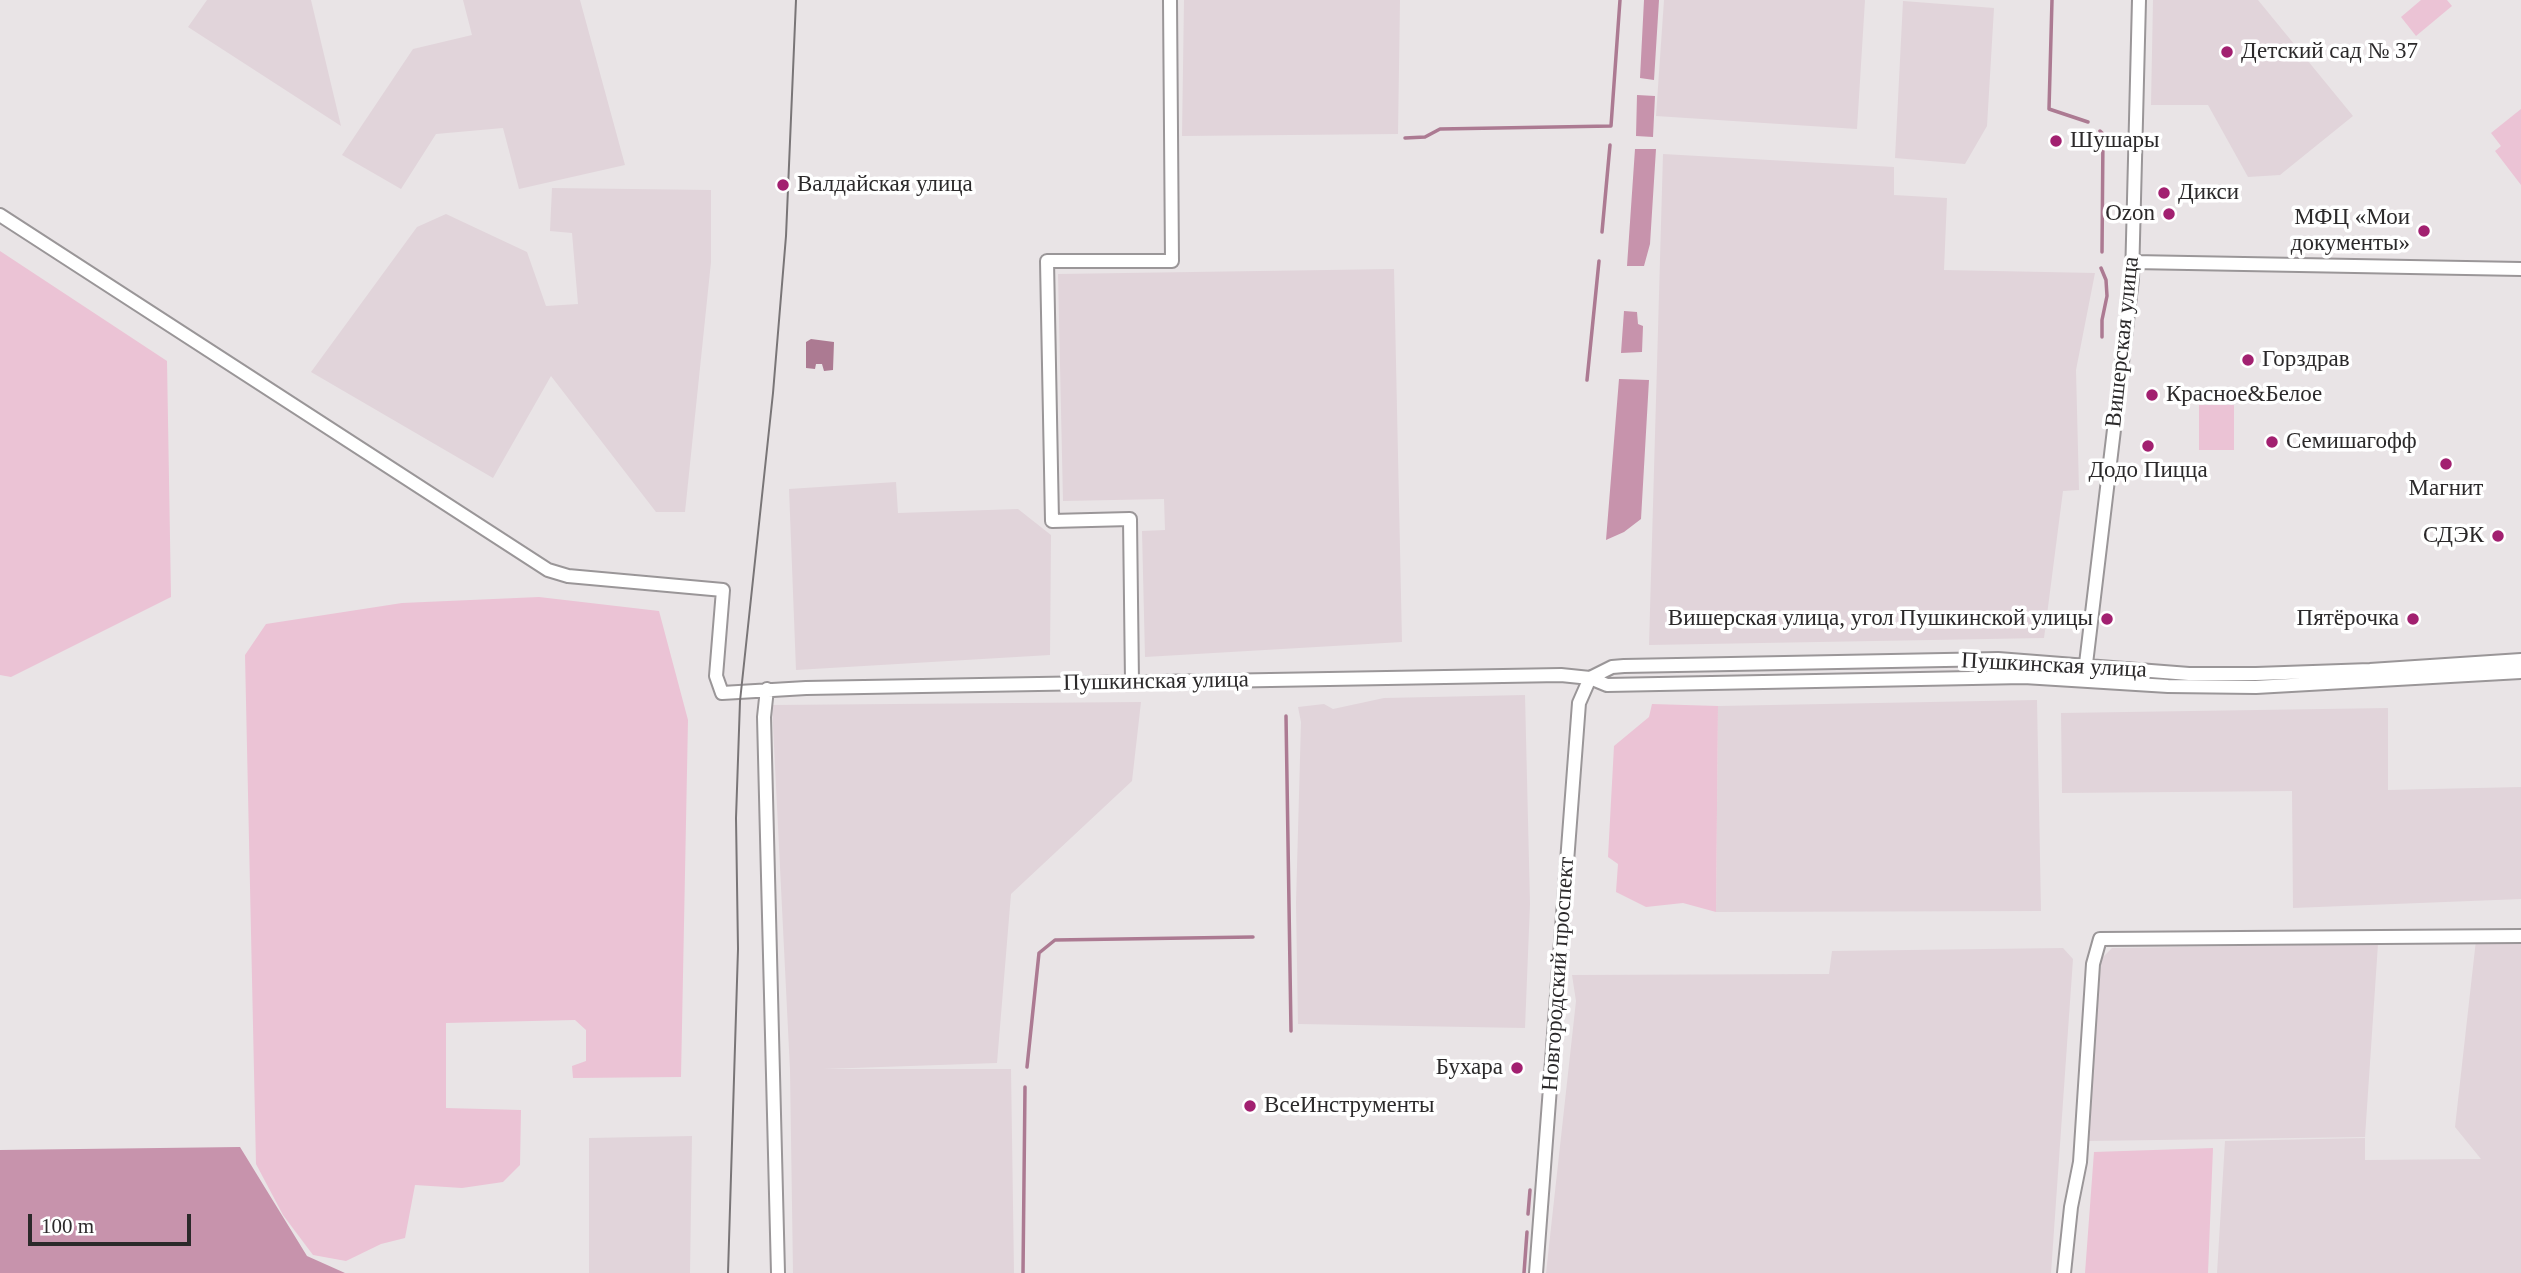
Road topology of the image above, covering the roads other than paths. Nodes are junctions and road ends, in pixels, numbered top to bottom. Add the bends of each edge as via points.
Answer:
1 (1170, 0) edge
2 (2139, 0) edge
3 (0, 215) edge
4 (2133, 262) junction
5 (2521, 269) edge
6 (2521, 660) edge
7 (2086, 666) junction
8 (2521, 672) edge
9 (1590, 678) junction
10 (2085, 681) junction
11 (1132, 682) junction
12 (767, 689) junction
13 (2521, 936) edge
14 (778, 1273) edge
15 (1536, 1273) edge
16 (2064, 1273) edge

1 - 11 street via 1172,261 1047,261 1052,521 1130,519
2 - 4 street, Вишерская улица
3 - 12 street, Пушкинская улица via 548,570 568,576 723,590 716,676 722,693
4 - 5 street
4 - 7 street, Вишерская улица
6 - 7 street, Пушкинская улица via 2256,674
7 - 9 street, Пушкинская улица via 1998,659 1624,666
7 - 10 street, Вишерская улица
8 - 10 street, Пушкинская улица via 2290,686
9 - 10 street, Пушкинская улица via 1607,685 2024,677
9 - 11 street, Пушкинская улица
9 - 15 street, Новгородский проспект via 1579,703
11 - 12 street, Пушкинская улица
12 - 14 street via 764,717
13 - 16 street via 2100,939 2093,964 2080,1162

